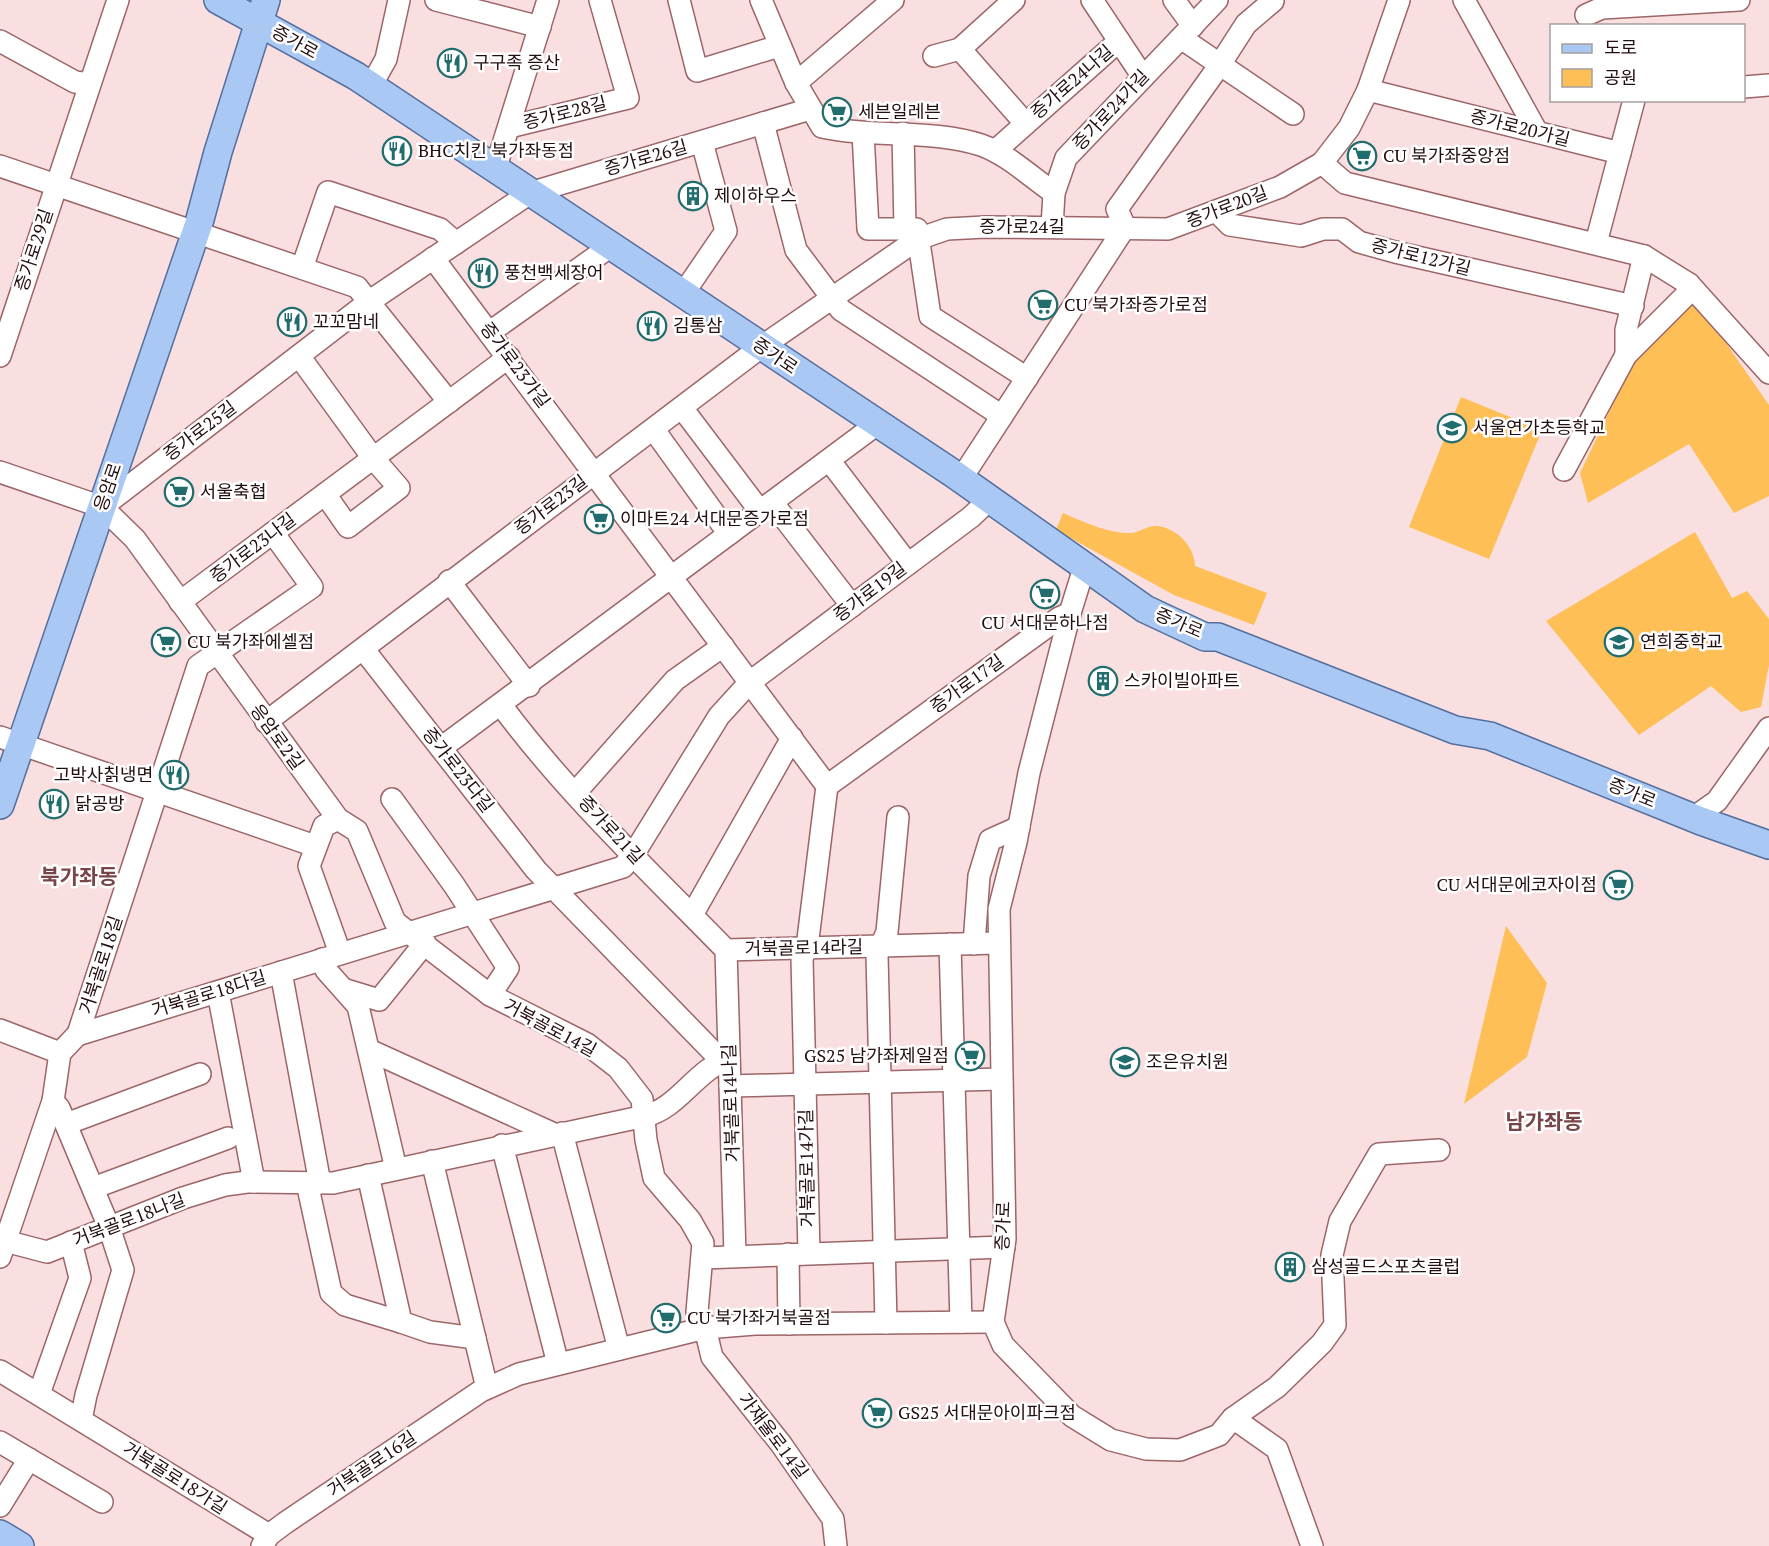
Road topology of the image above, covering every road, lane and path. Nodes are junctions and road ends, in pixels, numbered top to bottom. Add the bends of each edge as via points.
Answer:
1 (118, 0) edge
2 (218, 0) edge
3 (399, 0) edge
4 (436, 0) edge
5 (548, 0) edge
6 (600, 0) edge
7 (679, 0) edge
8 (761, 0) edge
9 (893, 0) edge
10 (1014, 0) edge
11 (1092, 0) edge
12 (1173, 0) edge
13 (1217, 0) edge
14 (1399, 0) edge
15 (1464, 0) edge
16 (1739, 0) edge
17 (1273, 1) edge
18 (262, 11) edge
19 (1585, 14) edge
20 (540, 27) junction
21 (1187, 32) junction
22 (0, 41) edge
23 (1119, 41) junction
24 (779, 46) junction
25 (960, 49) junction
26 (934, 56) dead end
27 (1220, 66) junction
28 (1143, 77) junction
29 (796, 82) junction
30 (89, 84) junction
31 (1769, 85) edge
32 (370, 86) junction
33 (1745, 87) edge
34 (1368, 90) junction
35 (1633, 102) edge
36 (810, 110) junction
37 (1293, 114) dead end
38 (763, 123) junction
39 (1025, 123) junction
40 (509, 127) junction
41 (1537, 132) junction
42 (903, 133) junction
43 (863, 134) junction
44 (702, 142) junction
45 (995, 151) junction
46 (1620, 153) junction
47 (1322, 163) junction
48 (0, 166) edge
49 (495, 170) junction
50 (55, 184) junction
51 (530, 193) junction
52 (1054, 193) junction
53 (1217, 212) junction
54 (1052, 227) junction
55 (1125, 227) junction
56 (196, 232) junction
57 (911, 234) junction
58 (456, 243) junction
59 (1596, 243) junction
60 (611, 246) junction
61 (1644, 256) junction
62 (433, 258) junction
63 (302, 268) junction
64 (1689, 284) junction
65 (683, 294) junction
66 (830, 298) junction
67 (370, 301) junction
68 (1633, 306) junction
69 (6, 314) edge
70 (490, 332) junction
71 (761, 347) junction
72 (1626, 355) junction
73 (0, 356) edge
74 (299, 356) junction
75 (509, 357) junction
76 (1769, 373) edge
77 (1027, 378) junction
78 (449, 402) junction
79 (682, 408) junction
80 (1002, 416) junction
81 (877, 424) junction
82 (654, 430) junction
83 (373, 458) junction
84 (829, 460) junction
85 (1564, 470) dead end
86 (0, 472) edge
87 (594, 473) junction
88 (961, 479) junction
89 (325, 494) junction
90 (989, 500) junction
91 (766, 506) junction
92 (102, 507) junction
93 (273, 533) junction
94 (729, 534) junction
95 (908, 564) junction
96 (1084, 568) junction
97 (671, 576) junction
98 (449, 581) junction
99 (180, 602) junction
100 (852, 606) junction
101 (1070, 613) junction
102 (723, 646) junction
103 (364, 650) junction
104 (217, 654) junction
105 (750, 682) junction
106 (529, 686) junction
107 (501, 705) junction
108 (266, 722) junction
109 (1769, 728) edge
110 (792, 738) junction
111 (10, 740) edge
112 (441, 748) junction
113 (827, 786) junction
114 (157, 791) junction
115 (575, 793) junction
116 (392, 799) dead end
117 (0, 805) edge
118 (898, 817) dead end
119 (1693, 818) junction
120 (338, 819) junction
121 (1019, 827) junction
122 (1769, 845) edge
123 (315, 846) junction
124 (633, 855) junction
125 (552, 889) junction
126 (470, 912) junction
127 (692, 915) junction
128 (417, 937) junction
129 (999, 943) junction
130 (950, 944) junction
131 (974, 944) junction
132 (881, 946) junction
133 (807, 947) junction
134 (726, 950) junction
135 (331, 956) junction
136 (281, 972) junction
137 (343, 988) junction
138 (218, 992) junction
139 (490, 995) junction
140 (0, 1030) edge
141 (77, 1035) junction
142 (369, 1050) junction
143 (60, 1053) junction
144 (729, 1059) junction
145 (200, 1074) dead end
146 (954, 1079) junction
147 (1001, 1079) junction
148 (880, 1082) junction
149 (805, 1083) junction
150 (730, 1086) junction
151 (53, 1101) junction
152 (645, 1116) junction
153 (66, 1124) junction
154 (558, 1133) junction
155 (228, 1138) dead end
156 (502, 1145) junction
157 (1439, 1150) dead end
158 (432, 1161) junction
159 (396, 1169) junction
160 (368, 1175) junction
161 (254, 1182) junction
162 (315, 1183) junction
163 (93, 1188) junction
164 (109, 1227) junction
165 (71, 1242) junction
166 (1004, 1247) junction
167 (3, 1249) edge
168 (959, 1249) junction
169 (885, 1251) junction
170 (798, 1253) junction
171 (735, 1255) junction
172 (703, 1258) junction
173 (401, 1322) junction
174 (961, 1322) junction
175 (993, 1322) junction
176 (886, 1323) junction
177 (789, 1324) junction
178 (705, 1328) junction
179 (475, 1338) junction
180 (619, 1349) junction
181 (558, 1364) junction
182 (0, 1371) edge
183 (487, 1388) junction
184 (39, 1394) junction
185 (1233, 1418) junction
186 (81, 1420) junction
187 (0, 1442) edge
188 (29, 1459) junction
189 (102, 1503) dead end
190 (0, 1506) edge
191 (0, 1534) edge
192 (265, 1541) edge
193 (20, 1546) edge
194 (836, 1546) edge
195 (1312, 1546) edge

1 - 30 street, 증가로29길
2 - 18 main road, 증가로
3 - 32 street via 386,59
4 - 20 street
5 - 20 street, 증가로28길
6 - 40 street, 증가로28길 via 628,98
7 - 24 street via 697,71
8 - 24 street
9 - 29 street
10 - 25 street
11 - 23 street
12 - 21 street
13 - 21 street, 증가로24가길
14 - 34 street, 증가로20길
15 - 41 street
16 - 19 street via 1602,8
17 - 27 street via 1246,24
18 - 32 main road, 증가로
18 - 56 main road, 응암로
20 - 40 street, 증가로28길
21 - 27 street
21 - 28 street, 증가로24가길
22 - 30 street via 75,82
23 - 28 street
23 - 39 street, 증가로24나길
24 - 29 street
25 - 26 street
25 - 39 street, 증가로24나길
27 - 37 street
27 - 55 street via 1117,209
28 - 52 street, 증가로24가길 via 1066,158
29 - 36 street
30 - 50 street, 증가로29길
31 - 33 street
32 - 49 main road, 증가로
34 - 41 street, 증가로20가길
34 - 47 street, 증가로20길 via 1349,128
35 - 46 street
36 - 38 street, 증가로26길
36 - 43 street via 822,127
38 - 44 street, 증가로26길
38 - 66 street via 796,250
39 - 45 street, 증가로24나길
40 - 49 street, 증가로28길
41 - 46 street, 증가로20가길
42 - 43 street
42 - 45 street via 979,144
42 - 57 street
43 - 57 street via 868,229
44 - 51 street, 증가로26길
44 - 65 street via 726,231
45 - 52 street
46 - 59 street
47 - 53 street, 증가로20길 via 1280,187
47 - 59 street via 1345,183
48 - 50 street, 증가로29길
49 - 51 main road, 증가로
50 - 56 street
50 - 69 street, 증가로29길
51 - 58 street, 증가로25길
51 - 60 main road, 증가로
52 - 54 street, 증가로24가길
53 - 55 street, 증가로20길 via 1168,229
53 - 68 street, 증가로12가길 via 1230,225 1301,236 1323,229 1342,230 1359,242 1395,252
54 - 55 street, 증가로24길
54 - 57 street, 증가로24길 via 947,228
55 - 77 street
56 - 63 street
56 - 92 main road, 응암로
57 - 66 street, 증가로24길
57 - 77 street via 930,316
58 - 62 street, 증가로25길
58 - 63 street via 440,229 328,192
59 - 61 street
60 - 65 main road, 증가로
60 - 70 street
61 - 64 street
61 - 68 street
62 - 67 street, 증가로25길
62 - 70 street, 증가로23가길
63 - 67 street via 357,287
64 - 72 street via 1689,292
64 - 76 street
65 - 71 main road, 증가로
66 - 71 street, 증가로24길
66 - 80 street via 841,310
67 - 74 street, 증가로25길
67 - 78 street
68 - 72 street via 1626,330
69 - 73 street, 증가로29길
70 - 75 street, 증가로23가길
71 - 79 street, 증가로23길
71 - 81 main road, 증가로
72 - 85 street
74 - 83 street
74 - 92 street, 증가로25길
75 - 78 street, 증가로23나길
75 - 87 street, 증가로23가길
77 - 80 street
78 - 83 street, 증가로23나길
79 - 82 street, 증가로23길
79 - 91 street
80 - 88 street
81 - 84 street
81 - 88 main road, 증가로
82 - 87 street, 증가로23길
82 - 94 street
83 - 89 street, 증가로23나길
83 - 89 street via 399,488 348,527
84 - 91 street
84 - 95 street
86 - 92 street
87 - 97 street
87 - 98 street, 증가로23길
88 - 90 main road, 증가로
89 - 93 street, 증가로23나길
90 - 95 street, 증가로19길
90 - 96 main road, 증가로
91 - 94 street
91 - 100 street
92 - 99 street, 응암로2길 via 135,539
92 - 111 main road, 응암로
93 - 99 street, 증가로23나길
93 - 104 street via 312,587
94 - 97 street
95 - 100 street, 증가로19길
96 - 101 street
96 - 119 main road, 증가로 via 1145,609 1205,637 1218,637 1455,730 1490,736
97 - 102 street
97 - 106 street
98 - 103 street, 증가로23길
98 - 106 street
99 - 104 street, 응암로2길
100 - 105 street, 증가로19길
101 - 113 street, 증가로17길
101 - 121 street, 증가로
102 - 105 street
102 - 115 street via 675,680
103 - 108 street, 증가로23길
103 - 112 street, 증가로23다길
104 - 108 street, 응암로2길
104 - 114 street, 거북골로18길 via 198,666
105 - 110 street
105 - 124 street via 719,716
106 - 107 street
107 - 112 street
107 - 115 street, 증가로21길
108 - 120 street, 응암로2길
109 - 119 street via 1717,801
110 - 113 street
110 - 127 street
111 - 114 street
111 - 117 main road, 응암로
112 - 125 street, 증가로23다길
113 - 133 street
114 - 123 street
114 - 141 street, 거북골로18길
115 - 124 street, 증가로21길
116 - 126 street
118 - 132 street, 거북골로14라길 via 886,932
119 - 122 main road, 증가로
120 - 123 street via 324,826
120 - 128 street, 거북골로14길 via 357,831 395,922
121 - 129 street, 증가로 via 999,909
121 - 131 street via 990,840 979,876
123 - 135 street via 309,866
124 - 125 street via 623,867
124 - 127 street, 증가로21길
125 - 126 street
125 - 144 street, 증가로23다길 via 716,1055
126 - 128 street, 거북골로18다길
126 - 139 street via 508,968
127 - 134 street, 증가로21길
128 - 135 street, 거북골로18다길
128 - 137 street via 379,1000
128 - 139 street, 거북골로14길
129 - 131 street, 거북골로14라길
129 - 147 street, 증가로
130 - 131 street, 거북골로14라길
130 - 132 street, 거북골로14라길
130 - 146 street
132 - 133 street, 거북골로14라길
132 - 148 street via 877,956
133 - 134 street, 거북골로14라길
133 - 149 street, 거북골로14가길 via 802,958
134 - 144 street, 거북골로14나길
135 - 136 street, 거북골로18다길
135 - 137 street via 326,970
136 - 138 street, 거북골로18다길
136 - 162 street via 318,1178
137 - 142 street via 358,1006
138 - 141 street, 거북골로18다길
138 - 161 street
139 - 152 street, 거북골로14길 via 587,1044 618,1068 642,1099
140 - 143 street
141 - 143 street, 거북골로18길
142 - 154 street
142 - 159 street
143 - 151 street
144 - 150 street, 거북골로14나길
144 - 152 street, 거북골로18나길 via 714,1064 659,1113
145 - 153 street
146 - 147 street
146 - 148 street
146 - 168 street
147 - 166 street, 증가로
148 - 149 street
148 - 169 street
149 - 150 street
149 - 170 street, 거북골로14가길
150 - 171 street, 거북골로14나길
151 - 153 street
151 - 167 street
152 - 154 street, 거북골로18나길
152 - 172 street, 거북골로14길 via 654,1178 690,1220 703,1243
153 - 163 street
154 - 156 street, 거북골로18나길
154 - 180 street
155 - 163 street
156 - 158 street, 거북골로18나길
156 - 181 street
157 - 185 street via 1378,1154 1340,1221 1332,1256 1335,1324 1322,1343 1277,1387
158 - 159 street, 거북골로18나길
158 - 179 street
159 - 160 street, 거북골로18나길
160 - 162 street, 거북골로18나길
160 - 173 street
161 - 162 street, 거북골로18나길
161 - 164 street, 거북골로18나길 via 225,1185 192,1195
162 - 173 street via 309,1192 331,1293 345,1305
163 - 164 street
164 - 165 street, 거북골로18나길
164 - 186 street via 123,1270
165 - 167 street, 거북골로18나길 via 46,1252
165 - 184 street via 80,1278
166 - 168 street, 거북골로14가길
166 - 175 street, 증가로
168 - 169 street, 거북골로14가길
168 - 174 street
169 - 170 street, 거북골로14가길
169 - 176 street
170 - 171 street, 거북골로14가길
170 - 177 street, 거북골로14가길
171 - 172 street, 거북골로14가길
172 - 178 street, 거북골로14길 via 697,1312
173 - 179 street via 430,1332
174 - 175 street
174 - 176 street
175 - 185 street via 1003,1345 1072,1416 1111,1440 1146,1449 1180,1450 1219,1435
176 - 177 street
177 - 178 street
178 - 180 street, 거북골로16길
178 - 194 street, 가재울로14길 via 712,1357 781,1444 832,1519
179 - 183 street
180 - 181 street, 거북골로16길
181 - 183 street, 거북골로16길 via 519,1374
182 - 184 street, 거북골로18가길
183 - 192 street, 거북골로16길
184 - 186 street, 거북골로18가길
185 - 195 street via 1277,1449
186 - 192 street, 거북골로18가길
187 - 188 street
188 - 189 street
188 - 190 street
191 - 193 main road

